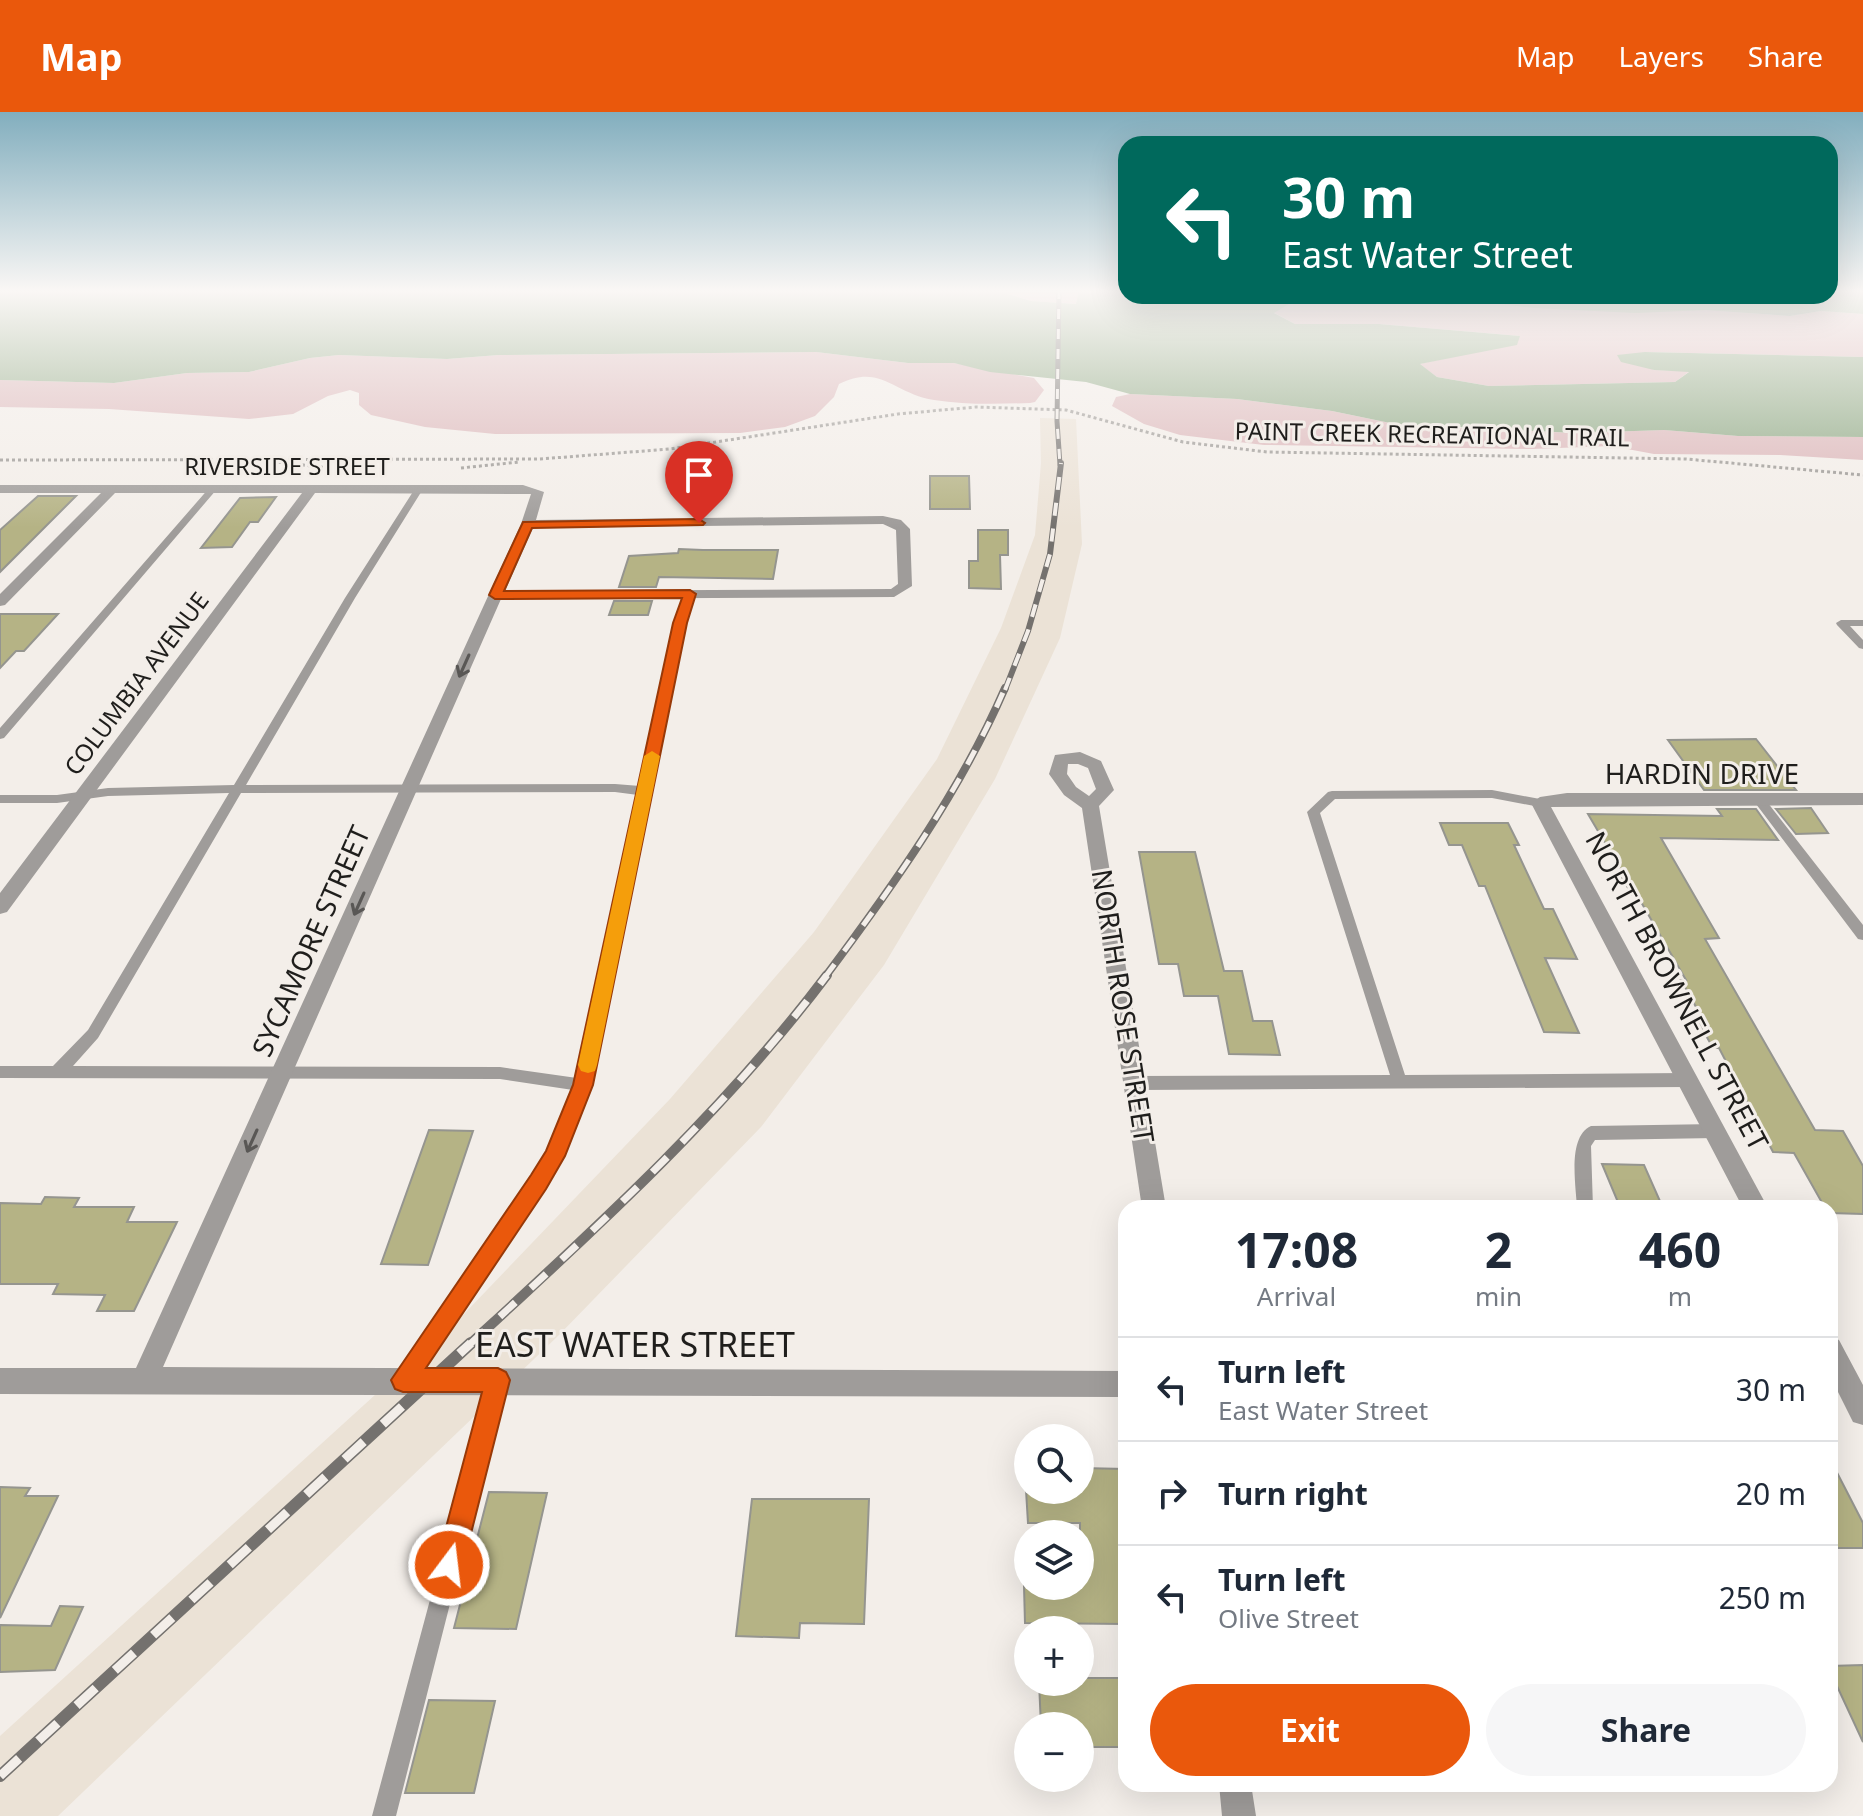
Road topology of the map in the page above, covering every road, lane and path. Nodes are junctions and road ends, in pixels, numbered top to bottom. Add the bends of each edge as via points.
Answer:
1 (540, 459) junction
2 (0, 460) edge
3 (263, 460) junction
4 (327, 468) dead end
5 (455, 469) dead end
6 (1863, 475) edge
7 (0, 489) edge
8 (112, 489) junction
9 (213, 489) junction
10 (311, 489) junction
11 (419, 489) junction
12 (528, 524) junction
13 (690, 594) junction
14 (495, 595) junction
15 (0, 602) edge
16 (1863, 623) edge
17 (1863, 646) edge
18 (0, 735) edge
19 (411, 788) junction
20 (236, 789) junction
21 (644, 791) junction
22 (83, 796) junction
23 (0, 799) edge
24 (1863, 799) edge
25 (1760, 801) junction
26 (1540, 803) junction
27 (1090, 805) dead end
28 (0, 907) edge
29 (1863, 935) edge
30 (283, 1071) junction
31 (0, 1072) edge
32 (57, 1072) junction
33 (1686, 1080) junction
34 (1399, 1081) junction
35 (1137, 1083) junction
36 (583, 1085) junction
37 (1716, 1131) junction
38 (1153, 1200) edge
39 (1585, 1200) edge
40 (1752, 1200) edge
41 (1838, 1365) edge
42 (144, 1380) junction
43 (403, 1380) junction
44 (498, 1380) junction
45 (0, 1381) edge
46 (1118, 1384) edge
47 (1847, 1384) edge
48 (1863, 1412) edge
49 (1236, 1792) edge
50 (384, 1816) edge
51 (1239, 1816) edge

1 - 3 path, PAINT CREEK RECREATIONAL TRAIL
1 - 5 path
1 - 6 path, PAINT CREEK RECREATIONAL TRAIL via 657,451 976,407 1066,410 1183,442 1245,450 1686,459
2 - 3 path, PAINT CREEK RECREATIONAL TRAIL
3 - 4 path
7 - 8 street, RIVERSIDE STREET
8 - 9 street, RIVERSIDE STREET
8 - 15 street
9 - 10 street, RIVERSIDE STREET
9 - 18 lane
10 - 11 street, RIVERSIDE STREET
10 - 22 street, COLUMBIA AVENUE
11 - 12 street, RIVERSIDE STREET via 531,489 539,496
11 - 20 lane
12 - 13 street via 883,520 903,529 902,590
12 - 14 street, SYCAMORE STREET
13 - 14 street
13 - 21 lane
14 -> 19 street, SYCAMORE STREET
16 - 17 lane via 1841,623
19 - 20 lane
19 - 21 lane
19 -> 30 street, SYCAMORE STREET
20 - 22 lane
20 - 32 lane via 93,1034
21 - 36 lane
22 - 23 lane
22 - 28 street, COLUMBIA AVENUE
24 - 25 street, HARDIN DRIVE
25 - 26 street, HARDIN DRIVE
25 - 29 lane
26 - 33 street, NORTH BROWNELL STREET
26 - 34 lane via 1492,794 1332,795 1313,812
27 - 35 street, NORTH ROSE STREET
30 - 32 lane
30 - 36 lane via 500,1073
30 -> 42 street, SYCAMORE STREET
31 - 32 lane
33 - 34 lane
33 - 37 street, NORTH BROWNELL STREET
34 - 35 lane
35 - 38 street, NORTH ROSE STREET
36 - 43 lane via 539,1182
37 - 39 lane via 1591,1133 1583,1145
37 - 40 street, NORTH BROWNELL STREET
41 - 47 street
42 - 43 street, EAST WATER STREET
42 - 45 street, EAST WATER STREET
43 - 44 street, EAST WATER STREET
44 - 46 street, EAST WATER STREET
44 - 50 lane
47 - 48 street
49 - 51 street

